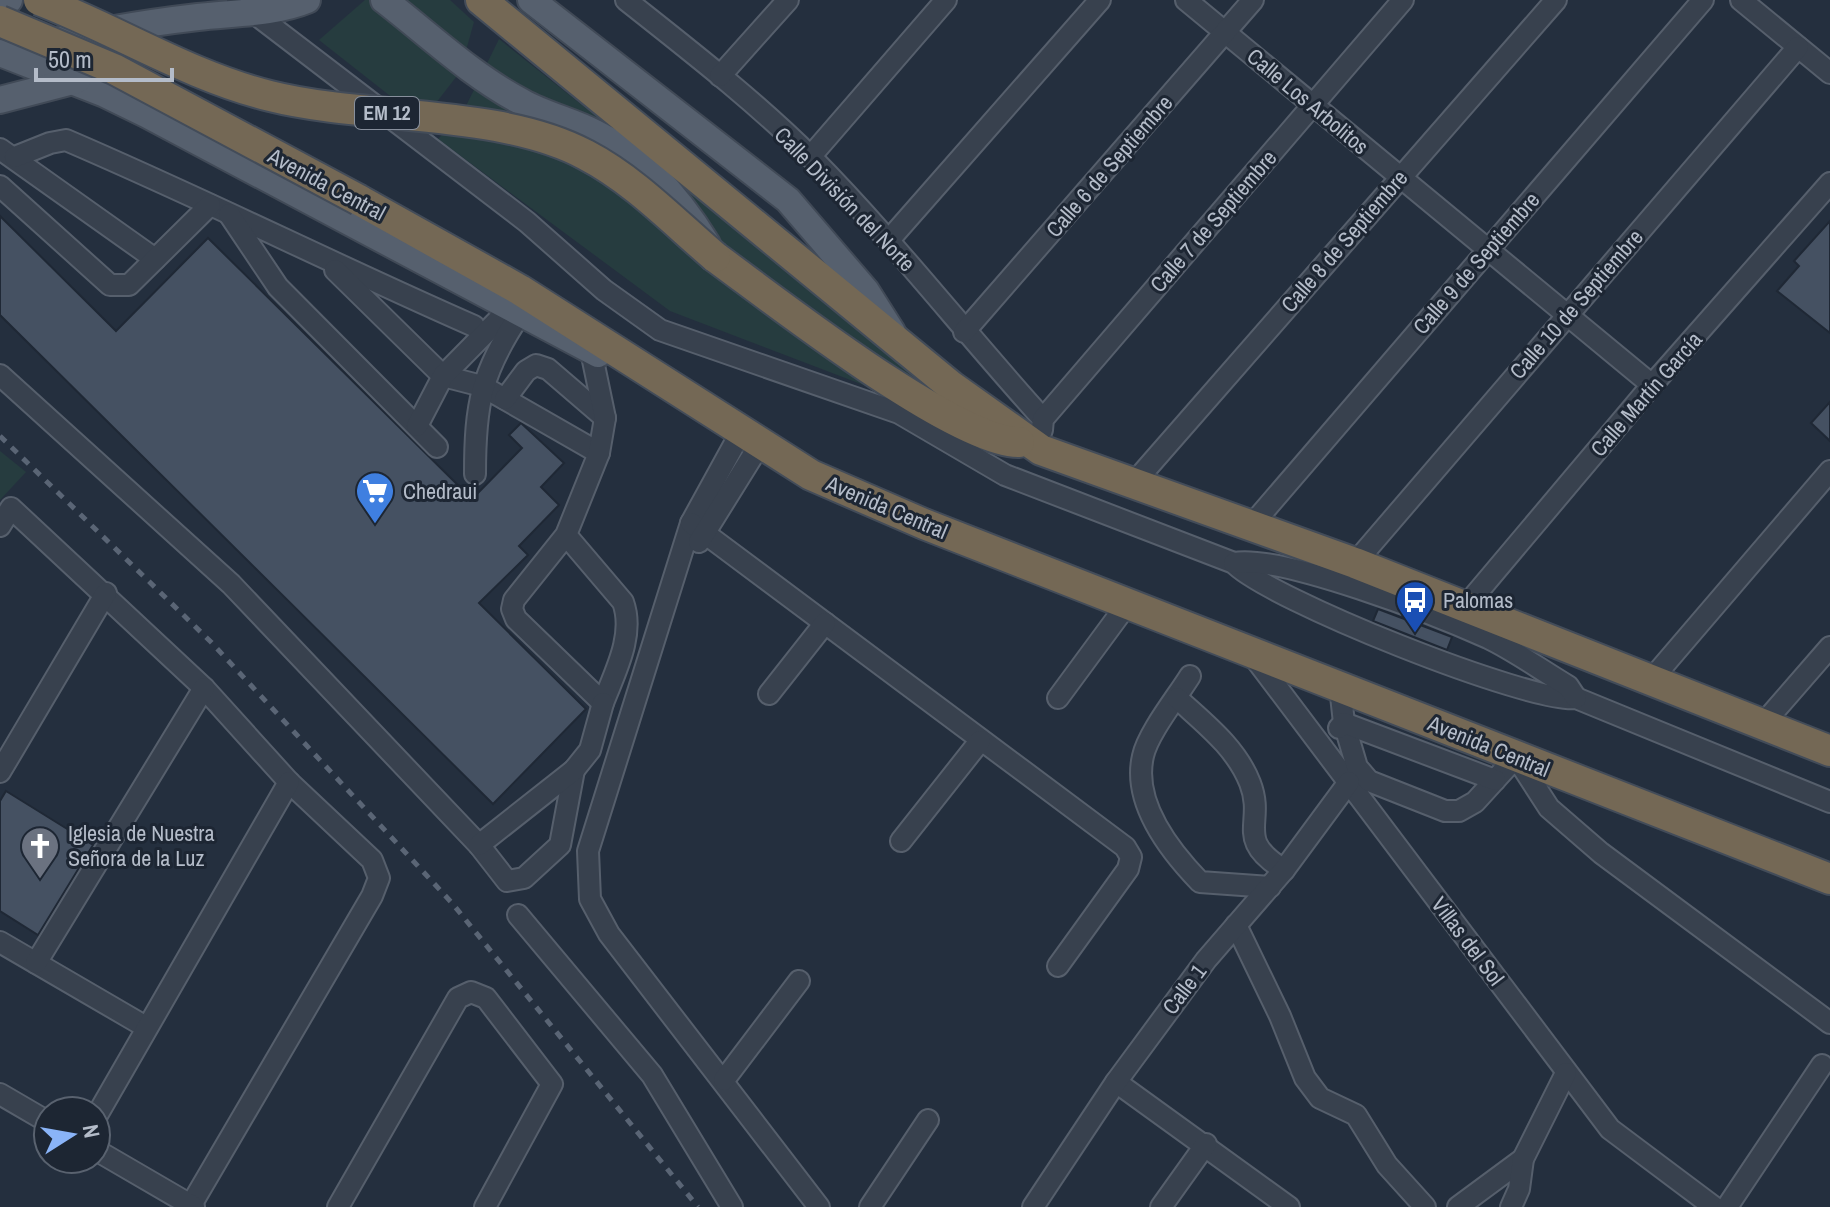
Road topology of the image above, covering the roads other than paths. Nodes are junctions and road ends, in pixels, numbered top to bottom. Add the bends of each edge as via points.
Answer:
1 (9, 0) edge
2 (39, 0) edge
3 (67, 0) edge
4 (307, 0) edge
5 (384, 0) edge
6 (481, 0) edge
7 (531, 0) edge
8 (788, 0) edge
9 (946, 0) edge
10 (1100, 0) edge
11 (1186, 0) edge
12 (1253, 0) edge
13 (1403, 0) edge
14 (1556, 0) edge
15 (1703, 0) edge
16 (1741, 0) edge
17 (634, 2) edge
18 (254, 5) edge
19 (0, 6) edge
20 (0, 21) edge
21 (1225, 32) junction
22 (63, 39) junction
23 (1798, 47) junction
24 (2, 56) edge
25 (1830, 73) edge
26 (720, 76) junction
27 (78, 82) junction
28 (0, 100) edge
29 (1313, 105) junction
30 (8, 153) edge
31 (810, 157) junction
32 (1400, 177) junction
33 (1830, 183) edge
34 (0, 186) edge
35 (220, 210) junction
36 (889, 240) junction
37 (1487, 249) junction
38 (715, 257) junction
39 (155, 259) junction
40 (326, 262) junction
41 (509, 306) junction
42 (1567, 314) junction
43 (474, 326) junction
44 (964, 332) junction
45 (897, 339) junction
46 (591, 351) junction
47 (463, 352) junction
48 (0, 375) edge
49 (443, 376) junction
50 (1652, 385) junction
51 (482, 386) junction
52 (505, 399) junction
53 (708, 410) junction
54 (605, 418) junction
55 (417, 426) junction
56 (1036, 437) junction
57 (750, 438) junction
58 (437, 447) dead end
59 (599, 453) junction
60 (1830, 471) edge
61 (475, 474) dead end
62 (1133, 484) junction
63 (0, 526) edge
64 (1250, 527) junction
65 (699, 529) junction
66 (566, 535) junction
67 (1234, 563) junction
68 (1355, 563) junction
69 (106, 593) junction
70 (1128, 603) junction
71 (1465, 607) junction
72 (825, 623) junction
73 (1830, 647) edge
74 (1248, 650) junction
75 (1190, 676) dead end
76 (1651, 680) junction
77 (1340, 687) junction
78 (204, 688) junction
79 (769, 694) dead end
80 (1058, 698) dead end
81 (1177, 698) junction
82 (1576, 698) junction
83 (603, 703) junction
84 (1344, 723) junction
85 (1763, 724) junction
86 (980, 741) junction
87 (1322, 745) junction
88 (1830, 751) edge
89 (1516, 757) junction
90 (574, 770) junction
91 (0, 772) edge
92 (1495, 780) junction
93 (289, 782) junction
94 (1349, 782) junction
95 (1830, 802) edge
96 (901, 841) dead end
97 (479, 845) junction
98 (1284, 870) junction
99 (1830, 879) edge
100 (1270, 887) junction
101 (518, 915) dead end
102 (1236, 925) junction
103 (0, 942) edge
104 (36, 963) junction
105 (1058, 966) dead end
106 (799, 981) dead end
107 (1830, 1023) edge
108 (146, 1027) junction
109 (1822, 1065) dead end
110 (1566, 1073) junction
111 (724, 1080) junction
112 (1116, 1082) junction
113 (0, 1094) edge
114 (108, 1095) edge
115 (32, 1113) edge
116 (928, 1120) dead end
117 (1206, 1144) junction
118 (112, 1159) edge
119 (1523, 1159) junction
120 (1686, 1197) edge
121 (193, 1206) edge
122 (338, 1207) edge
123 (485, 1207) edge
124 (732, 1207) edge
125 (819, 1207) edge
126 (870, 1207) edge
127 (1033, 1207) edge
128 (1161, 1207) edge
129 (1289, 1207) edge
130 (1425, 1207) edge
131 (1458, 1207) edge
132 (1511, 1207) edge
133 (1714, 1207) edge
134 (1727, 1207) edge

1 - 19 main road
2 - 38 highway, EM 12, bridge via 161,55 272,96 455,122 562,144 623,178
3 - 22 main road
4 - 18 main road via 286,9
5 - 38 main road via 501,90 598,134 650,172 683,205
6 - 45 highway
7 - 45 main road via 788,200 866,291
8 - 26 street
9 - 31 street
10 - 36 street
11 - 21 street, Calle Los Arbolitos
12 - 21 street, Calle 6 de Septiembre
13 - 29 street, Calle 7 de Septiembre
14 - 32 street, Calle 8 de Septiembre
15 - 37 street, Calle 9 de Septiembre
16 - 23 street
17 - 26 street, Calle División del Norte
18 - 22 main road
18 - 67 street via 660,330 899,413 1005,475
20 - 53 highway, Avenida Central, bridge via 114,69 359,200 520,290
21 - 29 street, Calle Los Arbolitos
21 - 44 street, Calle 6 de Septiembre
22 - 24 main road
22 - 27 main road
23 - 25 street
23 - 42 street, Calle 10 de Septiembre
24 - 27 main road
26 - 31 street, Calle División del Norte
27 - 28 main road
27 - 41 main road
29 - 32 street, Calle Los Arbolitos
29 - 56 street, Calle 7 de Septiembre
30 - 35 street via 66,140
30 - 39 street
31 - 36 street, Calle División del Norte
32 - 37 street, Calle Los Arbolitos
32 - 62 street, Calle 8 de Septiembre
33 - 50 street, Calle Martín García
34 - 39 street via 110,285 129,285
35 - 39 street
35 - 40 street
35 - 55 street via 278,287
36 - 44 street, Calle División del Norte
37 - 42 street, Calle Los Arbolitos
37 - 64 street, Calle 9 de Septiembre
38 - 56 highway via 890,381 977,433 998,440
40 - 43 street
40 - 49 street
41 - 43 street
41 - 46 main road
41 - 47 street via 483,338
41 - 51 street via 503,340
42 - 50 street, Calle Los Arbolitos
42 - 68 street, Calle 10 de Septiembre
43 - 47 street
44 - 56 street, Calle División del Norte
45 - 56 highway via 951,386
46 - 53 main road
46 - 54 street
47 - 49 street
48 - 97 street via 231,584
49 - 51 street
49 - 55 street
50 - 71 street, Calle Martín García
51 - 52 street
51 - 61 street via 475,421
52 - 54 street via 536,365 548,369
52 - 59 street
53 - 57 highway, Avenida Central
54 - 59 street
55 - 58 street
56 - 62 highway
57 - 65 street
57 - 70 highway, Avenida Central via 811,475
59 - 66 street
60 - 76 street
62 - 64 highway
63 - 69 street via 11,508
64 - 68 highway
65 - 72 street
65 - 111 street via 679,561 588,851 590,899 609,934
66 - 83 street via 623,602 627,614 619,664
66 - 83 street via 512,609 516,619
67 - 82 street via 1246,576 1324,615 1487,677
67 - 82 street via 1251,560 1334,580 1489,638 1568,686
68 - 71 highway
69 - 78 street
69 - 91 street
70 - 74 highway, Avenida Central
70 - 80 street
71 - 76 highway
72 - 79 street
72 - 86 street
73 - 85 street
74 - 77 highway, Avenida Central
74 - 87 street, Villas del Sol
75 - 81 street
76 - 85 highway
77 - 84 street
77 - 89 highway, Avenida Central
78 - 93 street
78 - 104 street
81 - 98 street via 1228,746 1251,785 1254,840 1262,856
81 - 100 street via 1143,756 1144,789 1154,821 1174,855 1200,882
82 - 95 street
83 - 90 street via 590,750
84 - 87 street
84 - 92 street
84 - 92 street via 1357,767 1369,781 1445,811 1459,811 1475,802
85 - 88 highway
86 - 96 street
86 - 105 street via 1125,847 1131,857 1128,869
87 - 94 street, Villas del Sol
89 - 92 street
89 - 99 highway, Avenida Central
89 - 107 street via 1549,808 1601,853
90 - 97 street
90 - 97 street via 560,845 524,878 507,881
93 - 108 street
93 - 121 street via 372,860 379,878
94 - 98 street, Calle 1
94 - 110 street, Villas del Sol
98 - 100 street, Calle 1
100 - 102 street, Calle 1
101 - 124 street via 652,1075
102 - 112 street, Calle 1
102 - 130 street via 1305,1078 1320,1098 1356,1115 1387,1165
103 - 104 street
104 - 108 street
106 - 111 street
108 - 114 street
109 - 134 street
110 - 119 street
110 - 120 street, Villas del Sol via 1610,1129
111 - 125 street
112 - 117 street
112 - 127 street, Calle 1
113 - 115 street
116 - 126 street
117 - 128 street
117 - 129 street
118 - 121 street
119 - 131 street
119 - 132 street
120 - 133 street, Villas del Sol
122 - 123 street via 458,998 471,992 486,998 552,1084

